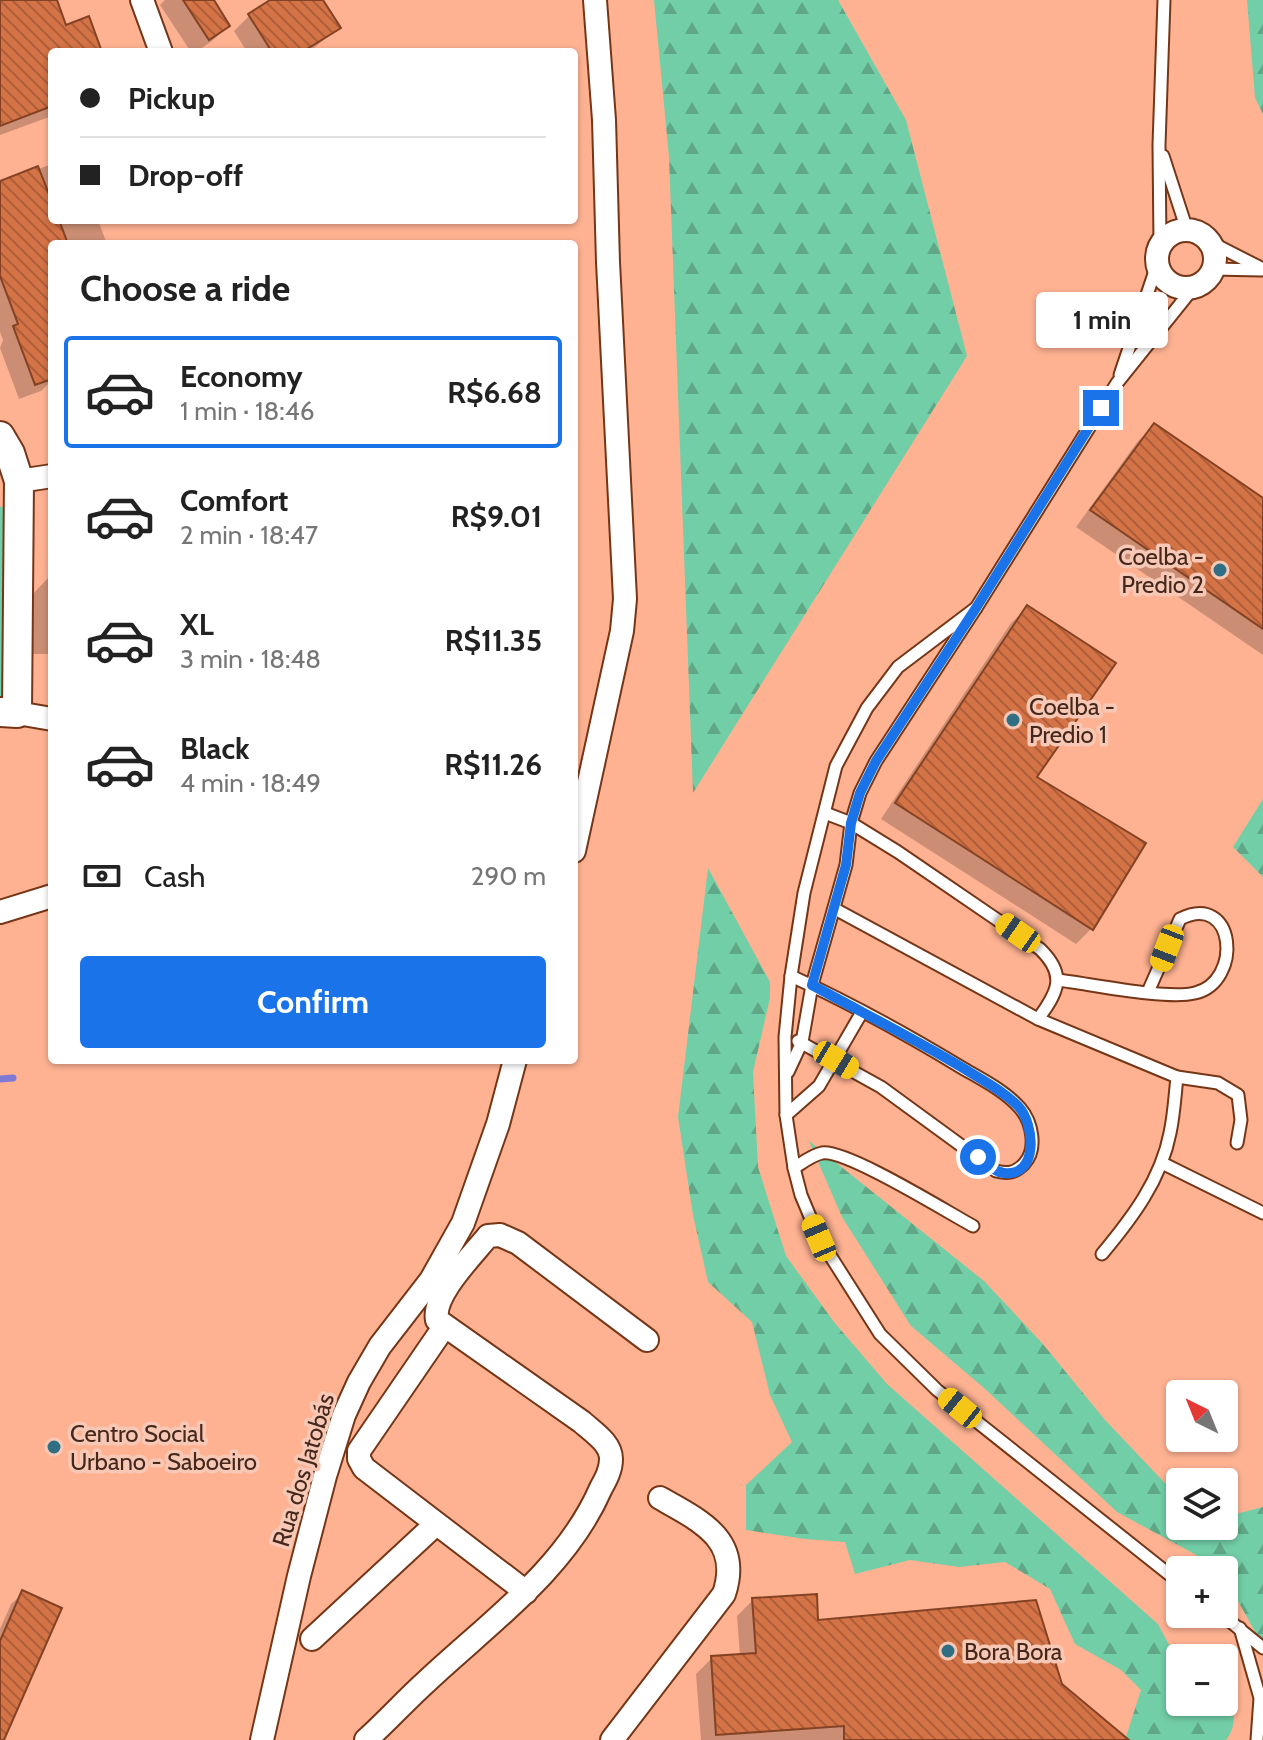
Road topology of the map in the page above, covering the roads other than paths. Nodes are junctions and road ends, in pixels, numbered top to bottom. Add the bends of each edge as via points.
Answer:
1 (142, 0) edge
2 (595, 0) edge
3 (1164, 0) edge
4 (160, 48) edge
5 (1159, 145) junction
6 (1187, 230) junction
7 (1210, 242) junction
8 (1159, 255) junction
9 (1213, 269) junction
10 (1263, 270) edge
11 (1194, 287) junction
12 (1117, 383) junction
13 (0, 436) edge
14 (48, 477) edge
15 (19, 481) junction
16 (976, 608) junction
17 (8, 713) edge
18 (48, 718) edge
19 (825, 813) junction
20 (851, 823) junction
21 (578, 835) edge
22 (48, 897) edge
23 (835, 909) junction
24 (0, 912) edge
25 (791, 976) junction
26 (1058, 980) junction
27 (812, 985) junction
28 (1148, 992) junction
29 (862, 1012) junction
30 (1038, 1019) junction
31 (785, 1037) junction
32 (802, 1042) junction
33 (836, 1060) junction
34 (514, 1064) edge
35 (786, 1076) junction
36 (1177, 1077) junction
37 (786, 1115) junction
38 (1237, 1143) dead end
39 (1162, 1163) junction
40 (794, 1168) junction
41 (1263, 1213) edge
42 (973, 1226) dead end
43 (1102, 1254) dead end
44 (444, 1327) junction
45 (647, 1340) dead end
46 (660, 1498) dead end
47 (436, 1524) junction
48 (1166, 1572) edge
49 (526, 1592) junction
50 (1240, 1628) joint
51 (312, 1639) dead end
52 (1263, 1648) edge
53 (262, 1740) edge
54 (366, 1740) edge
55 (612, 1740) edge
56 (1257, 1740) edge

1 - 4 street
2 - 21 street via 625,599
3 - 5 lane
5 - 6 lane
5 - 8 lane
6 - 7 street
6 - 8 street via 1176,231
7 - 9 street
7 - 10 lane
8 - 11 street via 1160,274 1175,286
8 - 12 lane
9 - 10 lane
9 - 11 street
11 - 12 lane
12 - 16 lane
13 - 15 street
14 - 15 street
15 - 17 street
16 - 19 lane via 929,641 884,684 836,766
16 - 20 lane via 876,761
17 - 18 street
19 - 20 lane
19 - 25 lane via 804,893
20 - 23 lane
20 - 26 lane via 1040,949 1053,962
22 - 24 street
23 - 27 lane
23 - 30 lane
25 - 27 lane
25 - 31 lane
26 - 28 lane
26 - 30 lane via 1054,998
27 - 29 lane
27 - 32 lane
28 - 28 lane via 1186,995 1211,987 1223,972 1227,952 1219,920 1201,914 1180,919
29 - 33 lane
29 - 33 lane via 906,1033 1012,1100 1029,1123 1031,1151 1026,1161 1014,1172 996,1171
30 - 36 lane
31 - 32 lane
31 - 35 lane
32 - 33 lane
32 - 35 lane
33 - 37 lane via 819,1086
34 - 53 street, Rua dos Jatobás via 463,1223 431,1280 380,1346 344,1415 303,1561
35 - 37 lane
36 - 38 lane via 1218,1083 1238,1095
36 - 39 lane
37 - 40 lane
39 - 41 lane
39 - 43 lane via 1143,1201
40 - 42 lane via 816,1155 833,1154
40 - 48 lane via 819,1238 880,1334 937,1390
44 - 45 street via 436,1312 441,1297 494,1235 518,1243
44 - 47 street via 359,1451 364,1468
44 - 49 street via 582,1422 611,1457 591,1513
46 - 55 street via 718,1537 730,1563 730,1577 724,1594
47 - 49 street
47 - 51 street
49 - 54 street
50 - 52 lane
50 - 56 lane via 1260,1698

